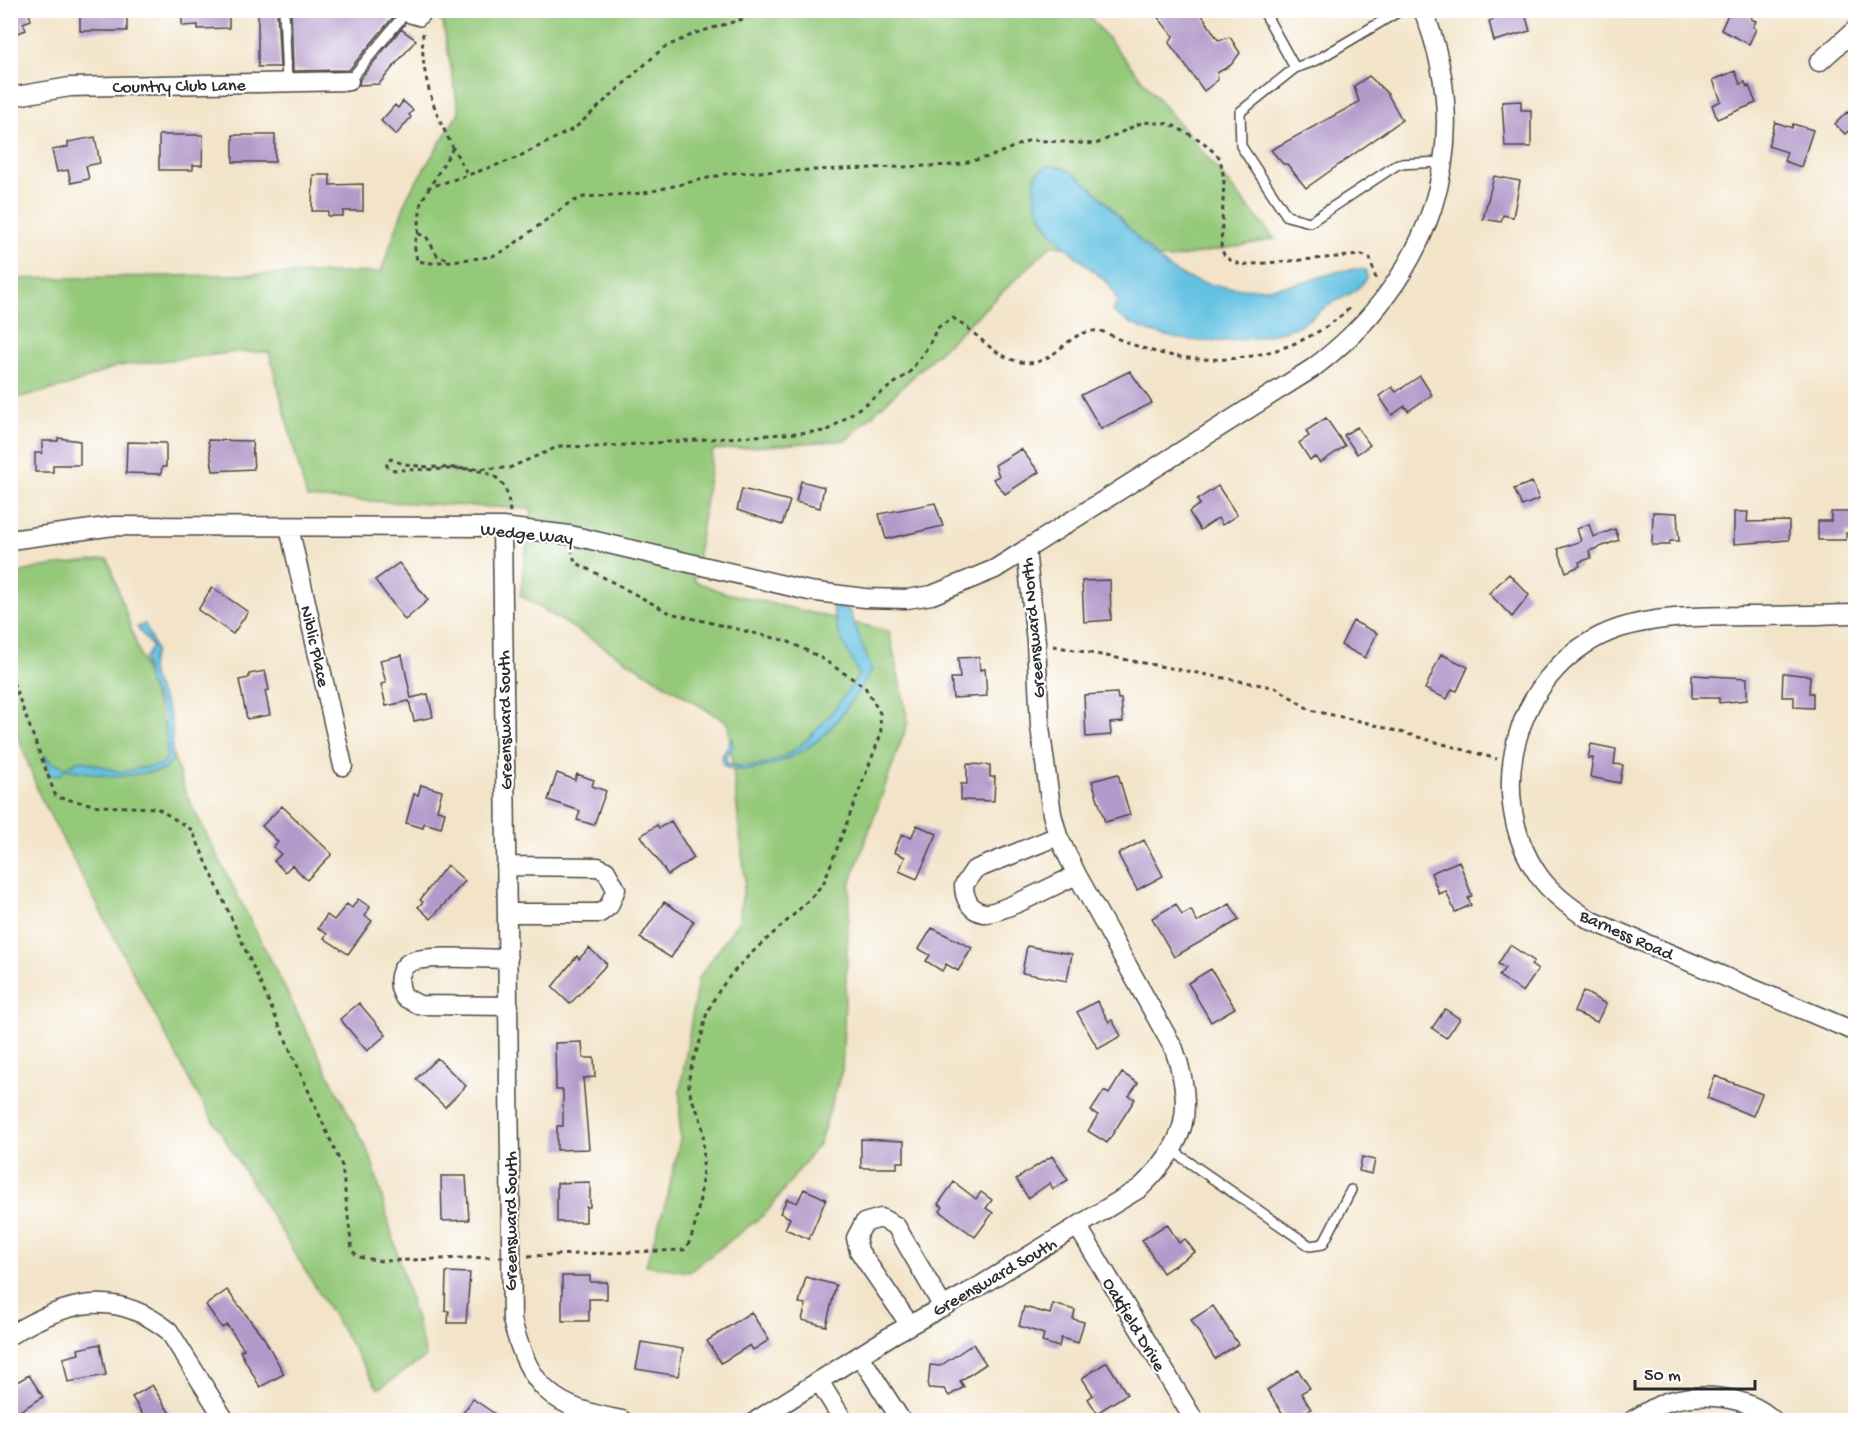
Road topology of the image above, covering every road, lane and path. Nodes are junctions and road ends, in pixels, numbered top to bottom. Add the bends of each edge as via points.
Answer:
1 (284, 10) edge
2 (431, 10) edge
3 (773, 10) edge
4 (1263, 10) edge
5 (1401, 10) edge
6 (1423, 10) edge
7 (399, 13) edge
8 (425, 19) junction
9 (1856, 29) edge
10 (1819, 62) dead end
11 (1295, 68) junction
12 (349, 81) joint
13 (286, 83) junction
14 (10, 97) edge
15 (453, 148) junction
16 (1443, 162) junction
17 (468, 175) junction
18 (428, 188) junction
19 (418, 234) junction
20 (449, 260) junction
21 (1375, 282) dead end
22 (1354, 305) dead end
23 (417, 468) junction
24 (467, 470) junction
25 (507, 523) junction
26 (289, 527) junction
27 (570, 535) junction
28 (10, 540) edge
29 (1026, 549) junction
30 (1856, 614) edge
31 (1036, 642) junction
32 (10, 674) edge
33 (1511, 763) junction
34 (343, 766) dead end
35 (1058, 836) junction
36 (506, 866) junction
37 (1077, 875) junction
38 (507, 913) junction
39 (508, 959) junction
40 (509, 1006) junction
41 (1856, 1032) edge
42 (1173, 1151) junction
43 (1351, 1190) dead end
44 (1078, 1227) junction
45 (943, 1306) junction
46 (910, 1325) junction
47 (10, 1335) edge
48 (860, 1356) junction
49 (819, 1381) junction
50 (225, 1420) edge
51 (622, 1420) edge
52 (757, 1420) edge
53 (843, 1420) edge
54 (901, 1420) edge
55 (1194, 1420) edge
56 (1633, 1420) edge
57 (1773, 1420) edge

1 - 13 lane
2 - 8 lane
3 - 17 path via 696,33 663,48 575,128 514,159
4 - 11 lane
5 - 11 lane via 1317,60
6 - 16 street, Greensward North via 1445,91
7 - 8 lane via 420,21
7 - 12 lane
8 - 15 path via 425,80
9 - 10 street
11 - 16 lane via 1240,112 1241,146 1287,216 1310,222 1398,164
12 - 13 street, Country Club Lane
13 - 14 street, Country Club Lane via 70,87
15 - 17 path
15 - 18 path
16 - 29 street, Greensward North via 1427,224 1405,271 1347,341 1313,368
17 - 18 path
18 - 19 path via 421,201
19 - 20 path via 426,236 437,255
19 - 20 path via 414,243 417,261
20 - 21 path via 490,257 506,250 568,203 584,197 644,194 729,173 957,165 1030,140 1096,144 1143,122 1170,124 1202,141 1220,158 1224,179 1221,249 1226,258 1241,265 1362,255 1370,258 1377,275
22 - 24 path via 1304,342 1248,357 1168,355 1099,331 1073,339 1043,362 1020,361 996,350 953,318 937,328 930,345 909,373 827,431 560,446 508,468
23 - 23 path via 390,459 387,463 388,468 395,470
23 - 24 path
24 - 25 path via 500,481 507,495
25 - 26 street, Wedge Way
25 - 27 street, Wedge Way
25 - 36 street, Greensward South
26 - 28 street, Wedge Way via 114,526
26 - 34 street, Niblic Place
27 - 29 street, Wedge Way via 809,591 865,598 907,599 940,592 995,569
27 - 32 path, bridge via 569,545 576,562 670,613 787,641 865,687 880,713 881,734 824,882 813,897 748,956 707,1012 689,1081 690,1096 702,1126 702,1173 696,1230 684,1250 381,1261 358,1257 352,1250 342,1166 192,830 157,808 99,806 56,797
29 - 31 street, Greensward North
30 - 33 street, Barness Road via 1672,618 1619,628 1576,652 1540,686 1524,716
31 - 33 path via 1277,688 1310,710
31 - 35 street, Greensward North via 1040,726
33 - 41 street, Barness Road via 1510,790 1520,840 1539,877 1570,908 1590,920
35 - 37 street, Greensward North
35 - 37 street via 974,870 964,885 968,903 975,910 992,913
36 - 38 street, Greensward South
36 - 38 street via 597,867 612,878 616,889 609,906 600,913
37 - 42 street, Greensward North via 1174,1049 1183,1074 1185,1117
38 - 39 street, Greensward South
39 - 40 street, Greensward South
39 - 40 street via 417,960 402,970 399,980 404,997 419,1005
40 - 51 street, Greensward South via 510,1298 518,1341 535,1377 552,1395 582,1413
42 - 43 lane via 1310,1246 1323,1244
42 - 44 street, Greensward North via 1140,1188
44 - 45 street, Greensward South
44 - 55 street, Oakfield Drive
45 - 46 street, Greensward South
45 - 46 street via 896,1226 881,1218 864,1223 856,1238 857,1246
46 - 48 street, Greensward South
47 - 50 street via 59,1309 101,1304 121,1307 169,1331
48 - 49 street, Greensward South
48 - 54 street
49 - 52 street, Greensward South
49 - 53 street
56 - 57 street via 1668,1401 1712,1397 1748,1404

